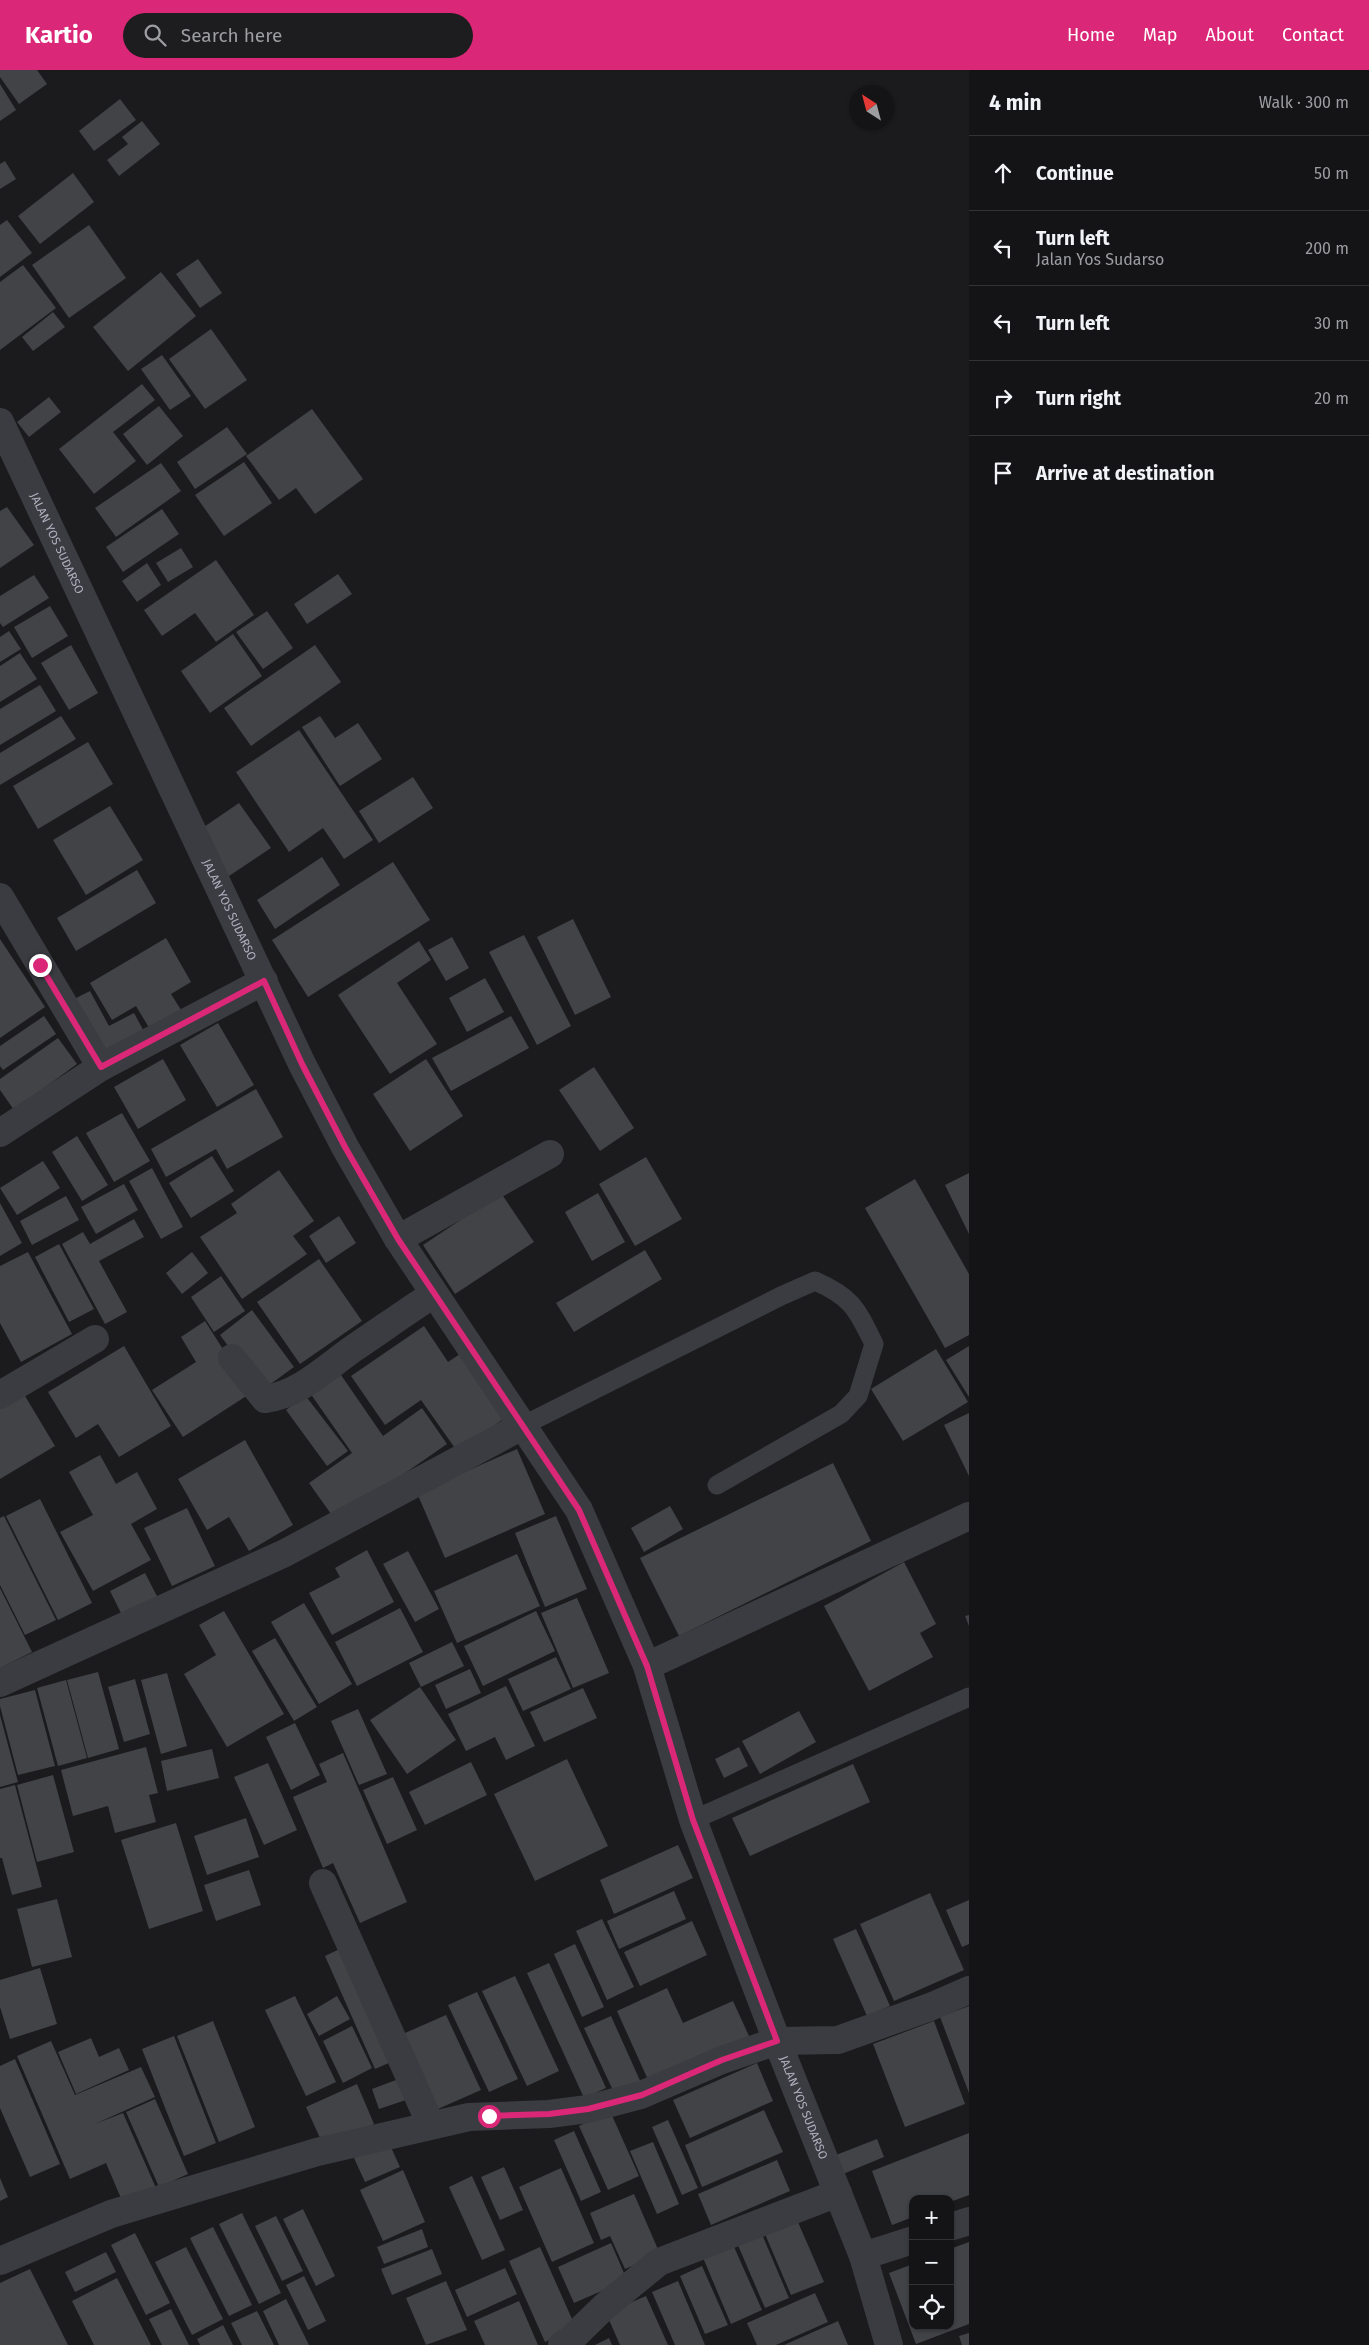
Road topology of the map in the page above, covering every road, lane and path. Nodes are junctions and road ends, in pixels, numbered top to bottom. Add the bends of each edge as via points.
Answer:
1 (0, 422) edge
2 (0, 897) edge
3 (264, 981) junction
4 (101, 1067) junction
5 (0, 1132) edge
6 (550, 1154) dead end
7 (398, 1239) junction
8 (434, 1294) junction
9 (95, 1339) dead end
10 (232, 1358) dead end
11 (0, 1395) edge
12 (524, 1425) junction
13 (717, 1485) dead end
14 (969, 1516) edge
15 (647, 1666) junction
16 (0, 1683) edge
17 (969, 1697) edge
18 (693, 1820) junction
19 (323, 1883) dead end
20 (969, 1990) edge
21 (777, 2041) junction
22 (432, 2125) junction
23 (838, 2193) junction
24 (969, 2221) edge
25 (954, 2226) edge
26 (909, 2241) edge
27 (863, 2256) junction
28 (0, 2261) edge
29 (562, 2345) edge
30 (889, 2345) edge

1 - 3 street, JALAN YOS SUDARSO
2 - 4 street
3 - 4 street
3 - 7 street, JALAN YOS SUDARSO via 345,1147
4 - 5 street
6 - 7 street
7 - 8 street, JALAN YOS SUDARSO
8 - 10 street via 299,1387 277,1398 265,1399
8 - 12 street, JALAN YOS SUDARSO
9 - 11 street
12 - 13 lane via 815,1281 838,1291 859,1313 874,1344 858,1396 841,1414
12 - 15 street, JALAN YOS SUDARSO via 579,1510
12 - 16 street via 285,1553
14 - 15 street
15 - 18 street, JALAN YOS SUDARSO
17 - 18 lane
18 - 21 street, JALAN YOS SUDARSO
19 - 22 street
20 - 21 street via 838,2040
21 - 22 street via 722,2060 642,2095 588,2109 469,2117
21 - 23 street, JALAN YOS SUDARSO
22 - 28 street via 317,2152 111,2214
23 - 27 street, JALAN YOS SUDARSO
23 - 29 street via 659,2262
24 - 25 street
26 - 27 street
27 - 30 street, JALAN YOS SUDARSO

